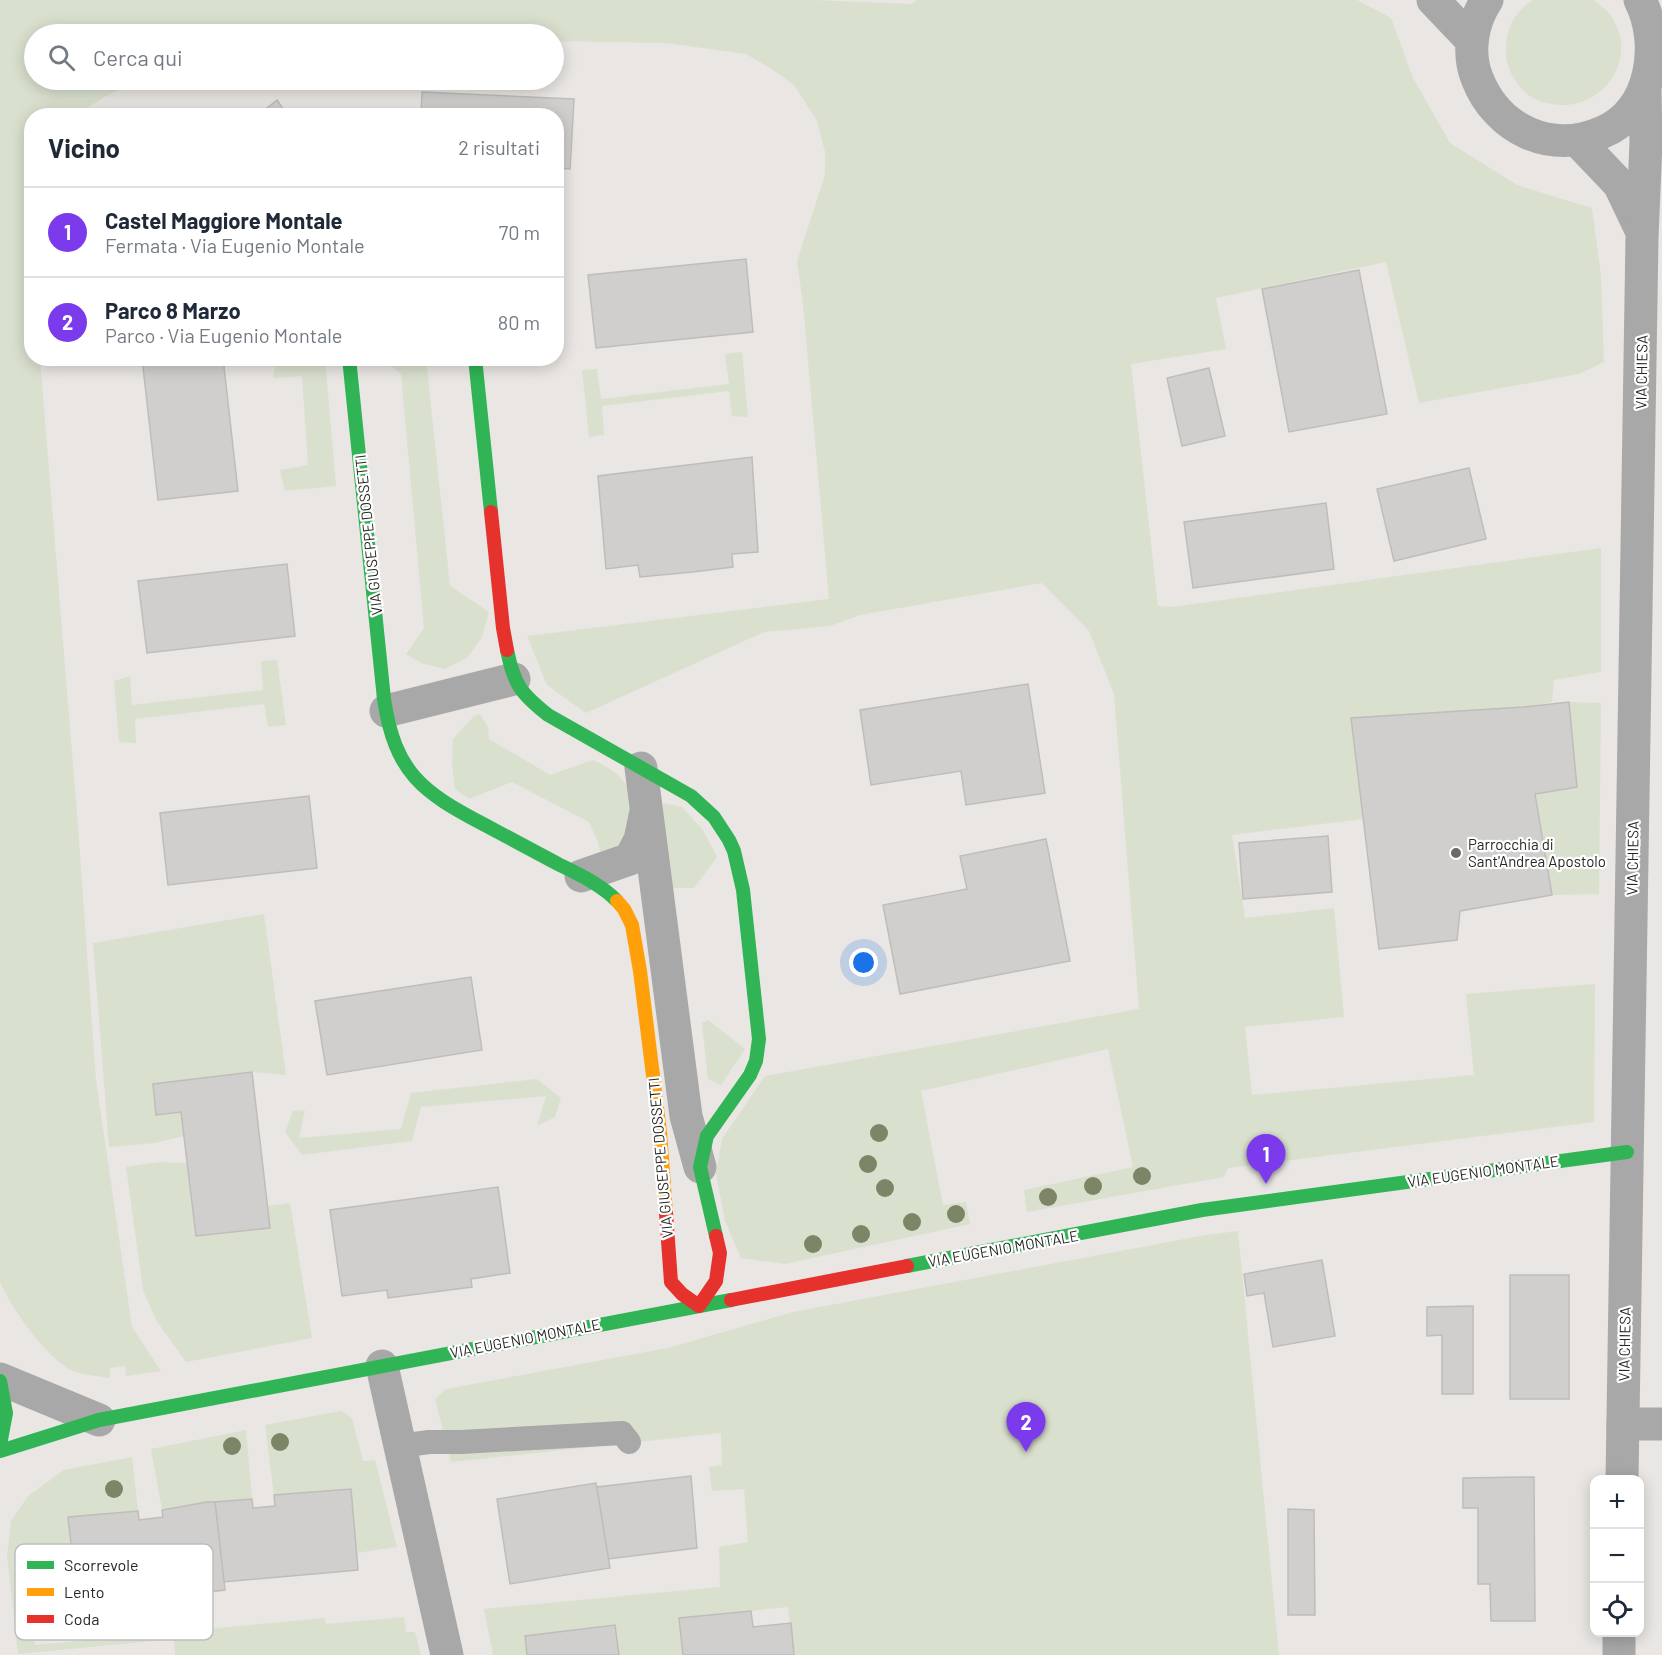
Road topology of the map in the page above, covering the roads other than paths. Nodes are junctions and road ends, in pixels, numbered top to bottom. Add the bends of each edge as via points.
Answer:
1 (1433, 0) edge
2 (1487, 0) edge
3 (1651, 13) edge
4 (1472, 41) junction
5 (1658, 59) edge
6 (1645, 92) junction
7 (1578, 140) junction
8 (1642, 237) junction
9 (350, 366) edge
10 (476, 366) edge
11 (514, 680) junction
12 (386, 711) junction
13 (1648, 759) edge
14 (641, 768) junction
15 (647, 809) junction
16 (581, 876) junction
17 (1627, 1152) junction
18 (700, 1167) junction
19 (699, 1306) junction
20 (382, 1366) junction
21 (0, 1380) edge
22 (99, 1420) junction
23 (1623, 1424) junction
24 (1662, 1424) edge
25 (628, 1442) dead end
26 (0, 1445) edge
27 (400, 1446) junction
28 (0, 1451) edge
29 (1622, 1475) edge
30 (1619, 1637) edge
31 (447, 1655) edge
32 (1618, 1655) edge

1 - 4 street
2 - 4 street via 1479,11
3 - 5 street
4 - 7 street via 1473,69 1483,94 1501,116 1523,132 1550,140
5 - 6 street
6 - 7 street via 1628,115 1605,132
6 - 8 street, VIA CHIESA
7 - 8 street, VIA CHIESA via 1620,184
8 - 13 street, VIA CHIESA
9 - 12 street, VIA GIUSEPPE DOSSETTI
10 - 11 street, VIA GIUSEPPE DOSSETTI via 503,628
11 - 12 street
11 - 14 street, VIA GIUSEPPE DOSSETTI via 530,701 548,715
12 - 16 street, VIA GIUSEPPE DOSSETTI via 398,751 426,790
13 - 17 street, VIA CHIESA
14 - 15 street, VIA GIUSEPPE DOSSETTI
14 - 18 street, VIA GIUSEPPE DOSSETTI via 691,796 714,817 734,851 743,890 759,1039 756,1061 707,1136
15 - 16 street, VIA GIUSEPPE DOSSETTI via 640,840 630,859
15 - 18 street, VIA GIUSEPPE DOSSETTI via 686,1116
16 - 19 street, VIA GIUSEPPE DOSSETTI via 612,896 632,925 660,1132 671,1282
17 - 19 street, VIA EUGENIO MONTALE via 1202,1210
17 - 23 street, VIA CHIESA
18 - 19 street, VIA GIUSEPPE DOSSETTI via 720,1253 716,1281
19 - 20 street, VIA EUGENIO MONTALE
20 - 22 street, VIA EUGENIO MONTALE
20 - 27 street
21 - 22 street
21 - 26 street via 7,1402 7,1426
22 - 28 street, VIA EUGENIO MONTALE
23 - 24 street
23 - 29 street, VIA CHIESA
25 - 27 lane via 622,1433
27 - 31 street
30 - 32 street

